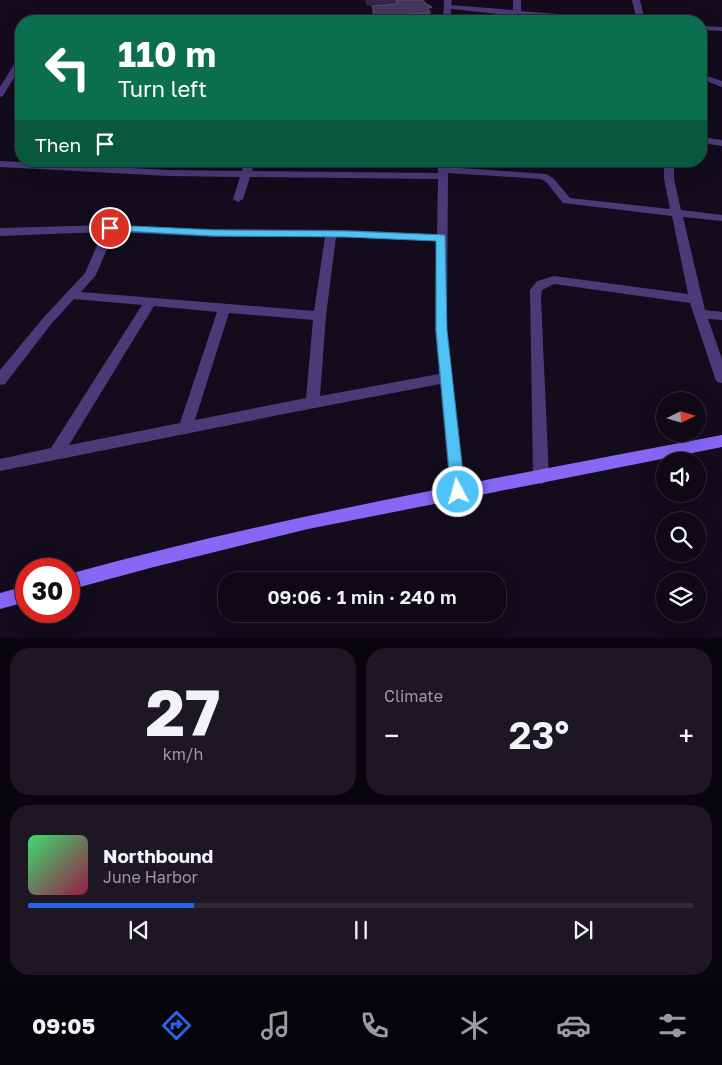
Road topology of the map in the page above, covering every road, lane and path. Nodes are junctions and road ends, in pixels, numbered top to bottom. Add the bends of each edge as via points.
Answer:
1 (518, 0) edge
2 (636, 0) edge
3 (448, 4) edge
4 (517, 14) junction
5 (524, 15) edge
6 (640, 15) edge
7 (707, 28) edge
8 (722, 29) edge
9 (15, 70) edge
10 (707, 78) edge
11 (722, 84) edge
12 (0, 94) edge
13 (707, 141) edge
14 (722, 142) edge
15 (15, 165) edge
16 (2, 167) edge
17 (81, 167) edge
18 (149, 167) edge
19 (248, 167) edge
20 (347, 167) edge
21 (669, 167) edge
22 (442, 169) edge
23 (147, 172) junction
24 (246, 174) junction
25 (348, 175) junction
26 (238, 199) dead end
27 (678, 215) junction
28 (722, 218) edge
29 (110, 228) junction
30 (0, 232) edge
31 (331, 234) junction
32 (441, 238) junction
33 (71, 296) junction
34 (695, 299) junction
35 (150, 302) junction
36 (224, 308) junction
37 (700, 314) junction
38 (320, 316) junction
39 (722, 316) edge
40 (446, 378) junction
41 (722, 378) edge
42 (0, 380) edge
43 (313, 402) junction
44 (185, 429) junction
45 (722, 441) edge
46 (55, 455) junction
47 (0, 466) edge
48 (541, 477) junction
49 (458, 492) junction
50 (80, 579) edge
51 (15, 597) edge
52 (0, 601) edge

1 - 4 street
2 - 6 street
3 - 4 street
4 - 5 street
7 - 8 street
9 - 12 street
10 - 11 street
13 - 14 street
15 - 16 street
17 - 23 street
18 - 23 street
19 - 24 street
20 - 25 street
21 - 27 street
22 - 25 street
22 - 27 street via 543,176 550,179 567,201
22 - 32 street
23 - 24 street
24 - 25 street
24 - 26 street
27 - 28 street
27 - 34 street
29 - 30 street
29 - 31 street
29 - 33 street via 90,275
31 - 32 street
31 - 38 street
32 - 40 street
33 - 35 street
33 - 42 street
34 - 37 street
34 - 48 street via 554,280 538,285 535,289 535,312
35 - 36 street
35 - 46 street
36 - 38 street
36 - 44 street
37 - 39 street
37 - 41 street
38 - 43 street
40 - 43 street
40 - 49 street
43 - 44 street
44 - 46 street
45 - 48 street
46 - 47 street
48 - 49 street
49 - 50 street via 299,524
51 - 52 street

